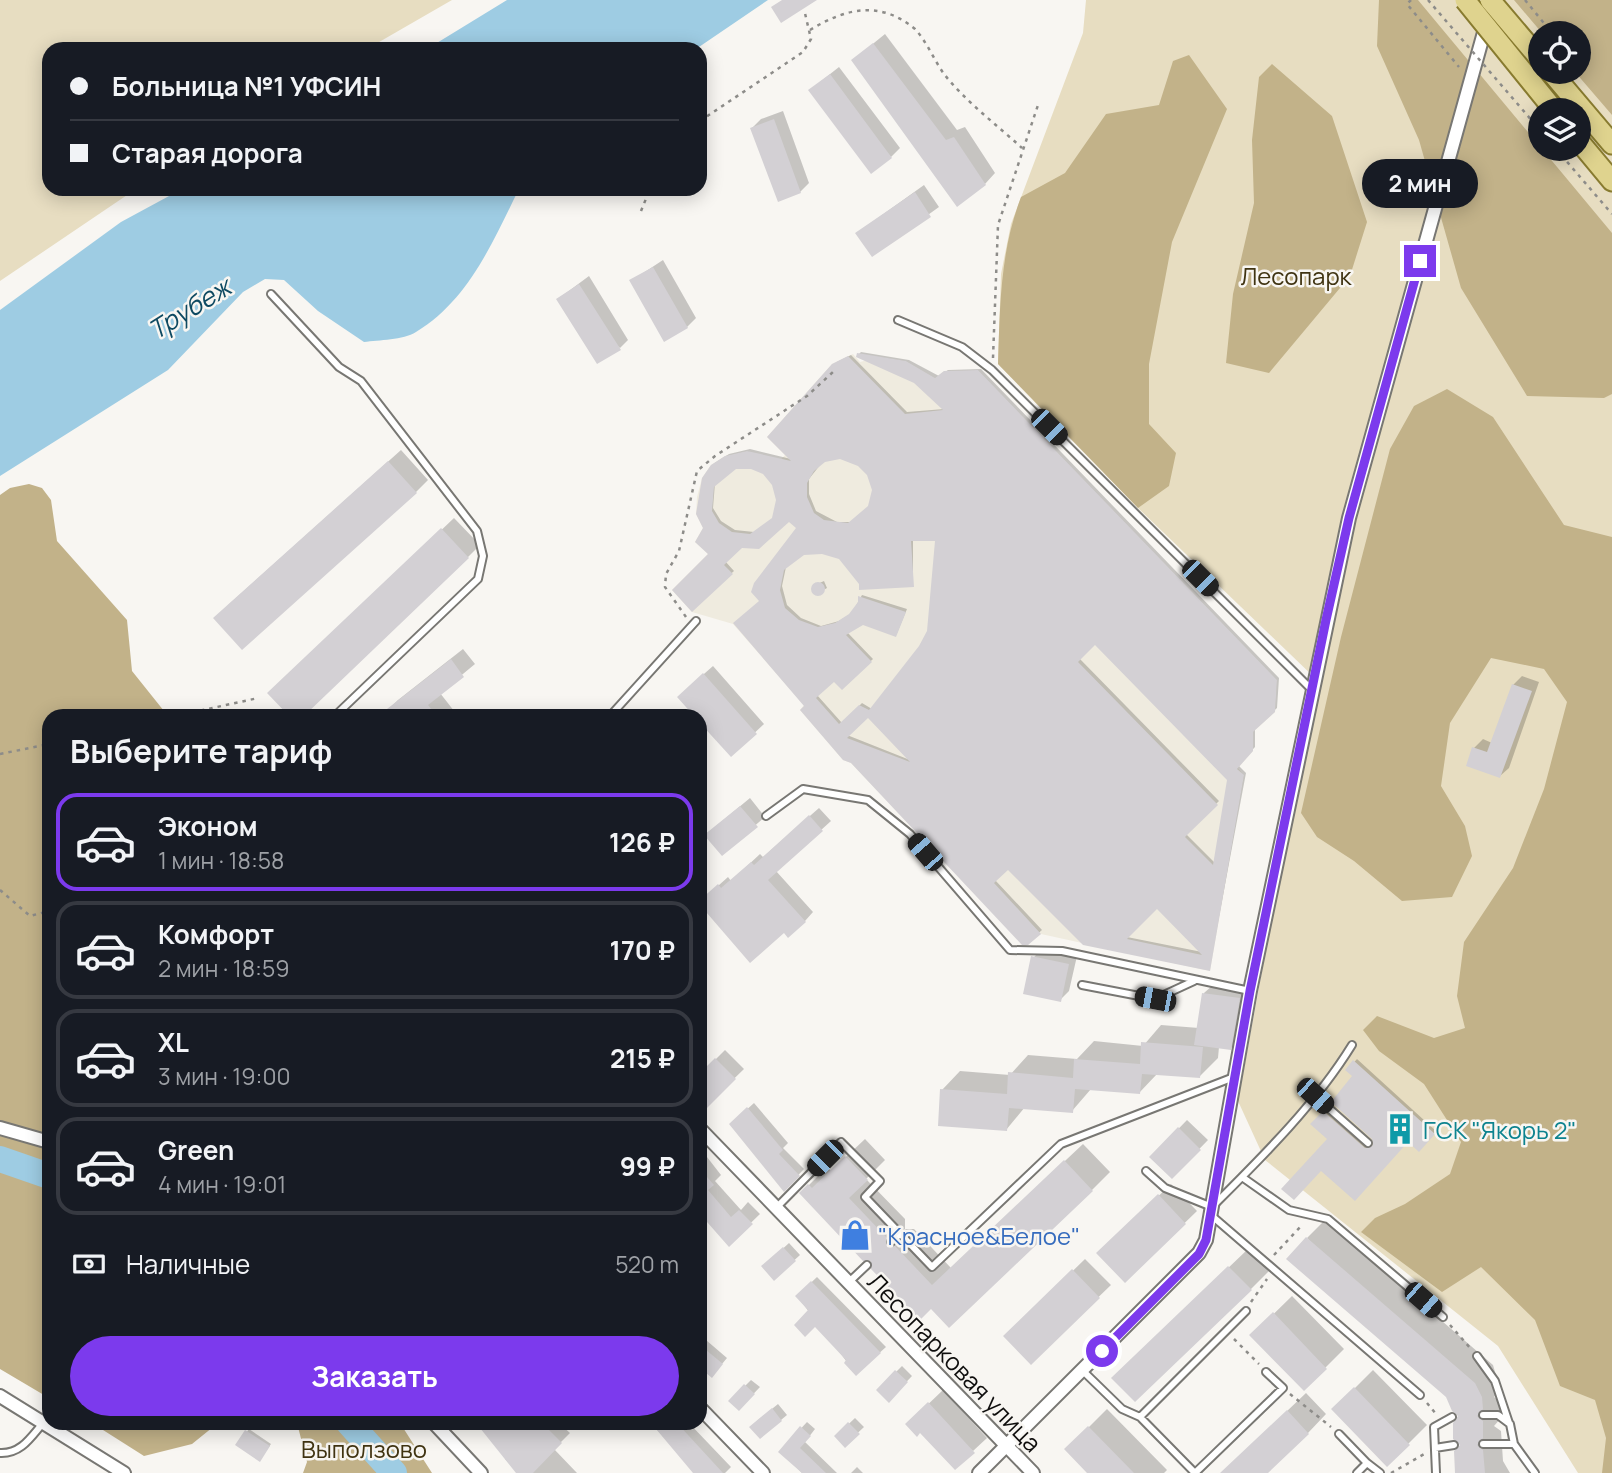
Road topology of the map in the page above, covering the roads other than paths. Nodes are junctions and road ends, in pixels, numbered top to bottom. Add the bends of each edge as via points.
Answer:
1 (1465, 0) edge
2 (1492, 0) edge
3 (1528, 44) edge
4 (1561, 84) edge
5 (1544, 98) edge
6 (1612, 144) edge
7 (1591, 156) edge
8 (1612, 181) edge
9 (271, 294) dead end
10 (898, 320) dead end
11 (694, 623) road end
12 (1314, 692) junction
13 (342, 709) edge
14 (616, 709) edge
15 (766, 816) dead end
16 (1196, 980) junction
17 (1082, 985) dead end
18 (1250, 991) junction
19 (1352, 1045) dead end
20 (1234, 1077) junction
21 (1315, 1096) junction
22 (0, 1128) edge
23 (707, 1136) edge
24 (42, 1140) edge
25 (1368, 1143) dead end
26 (1146, 1171) dead end
27 (1242, 1177) junction
28 (776, 1208) junction
29 (1212, 1211) junction
30 (900, 1234) junction
31 (891, 1242) dead end
32 (867, 1265) dead end
33 (849, 1282) junction
34 (1245, 1311) dead end
35 (1443, 1317) road end
36 (1477, 1356) road end
37 (1083, 1371) junction
38 (1266, 1371) road end
39 (1420, 1395) dead end
40 (0, 1396) edge
41 (707, 1415) edge
42 (1483, 1415) dead end
43 (1140, 1417) junction
44 (1452, 1418) dead end
45 (42, 1419) edge
46 (1510, 1424) junction
47 (42, 1425) edge
48 (59, 1430) edge
49 (441, 1430) edge
50 (1339, 1434) road end
51 (1483, 1444) dead end
52 (1514, 1444) junction
53 (1454, 1445) dead end
54 (1007, 1446) junction
55 (1435, 1448) junction
56 (0, 1453) edge
57 (1367, 1463) junction
58 (124, 1473) edge
59 (481, 1473) edge
60 (763, 1473) edge
61 (979, 1473) edge
62 (1033, 1473) edge
63 (1195, 1473) edge
64 (1357, 1473) edge
65 (1380, 1473) edge
66 (1436, 1473) edge
67 (1535, 1473) edge

1 - 5 main road, bridge
2 - 3 main road, bridge
2 - 12 street via 1349,518
4 - 6 main road
7 - 8 main road
9 - 13 lane via 339,367 361,381 477,531 483,556 478,579
10 - 12 lane via 962,347 992,370
11 - 14 lane
12 - 18 street
15 - 16 lane via 803,789 869,800 910,834 1010,950 1062,951
16 - 17 lane via 1155,999
16 - 18 lane
18 - 20 street
19 - 21 lane
20 - 29 street
20 - 30 lane via 1060,1144 932,1267
21 - 25 lane
21 - 27 lane
22 - 24 street
23 - 28 street, Лесопарковая улица
26 - 29 lane via 1165,1188
27 - 29 lane
27 - 35 lane via 1289,1210 1328,1219
28 - 30 lane via 841,1142 880,1181 865,1197
28 - 33 street, Лесопарковая улица
29 - 37 street via 1199,1254
29 - 39 lane
30 - 31 lane
32 - 33 lane
33 - 54 street, Лесопарковая улица
34 - 43 lane
36 - 46 lane via 1495,1381
37 - 43 lane via 1122,1409
37 - 54 street
38 - 63 lane via 1283,1388
40 - 45 street
41 - 60 street
42 - 46 lane via 1498,1415
43 - 63 lane
44 - 55 lane via 1434,1427
46 - 52 lane
47 - 56 lane via 26,1444
48 - 58 street
49 - 59 street
50 - 57 lane
51 - 52 lane
52 - 67 lane
53 - 55 lane
54 - 61 street
54 - 62 street, Лесопарковая улица
55 - 66 lane
57 - 64 lane
57 - 65 lane

